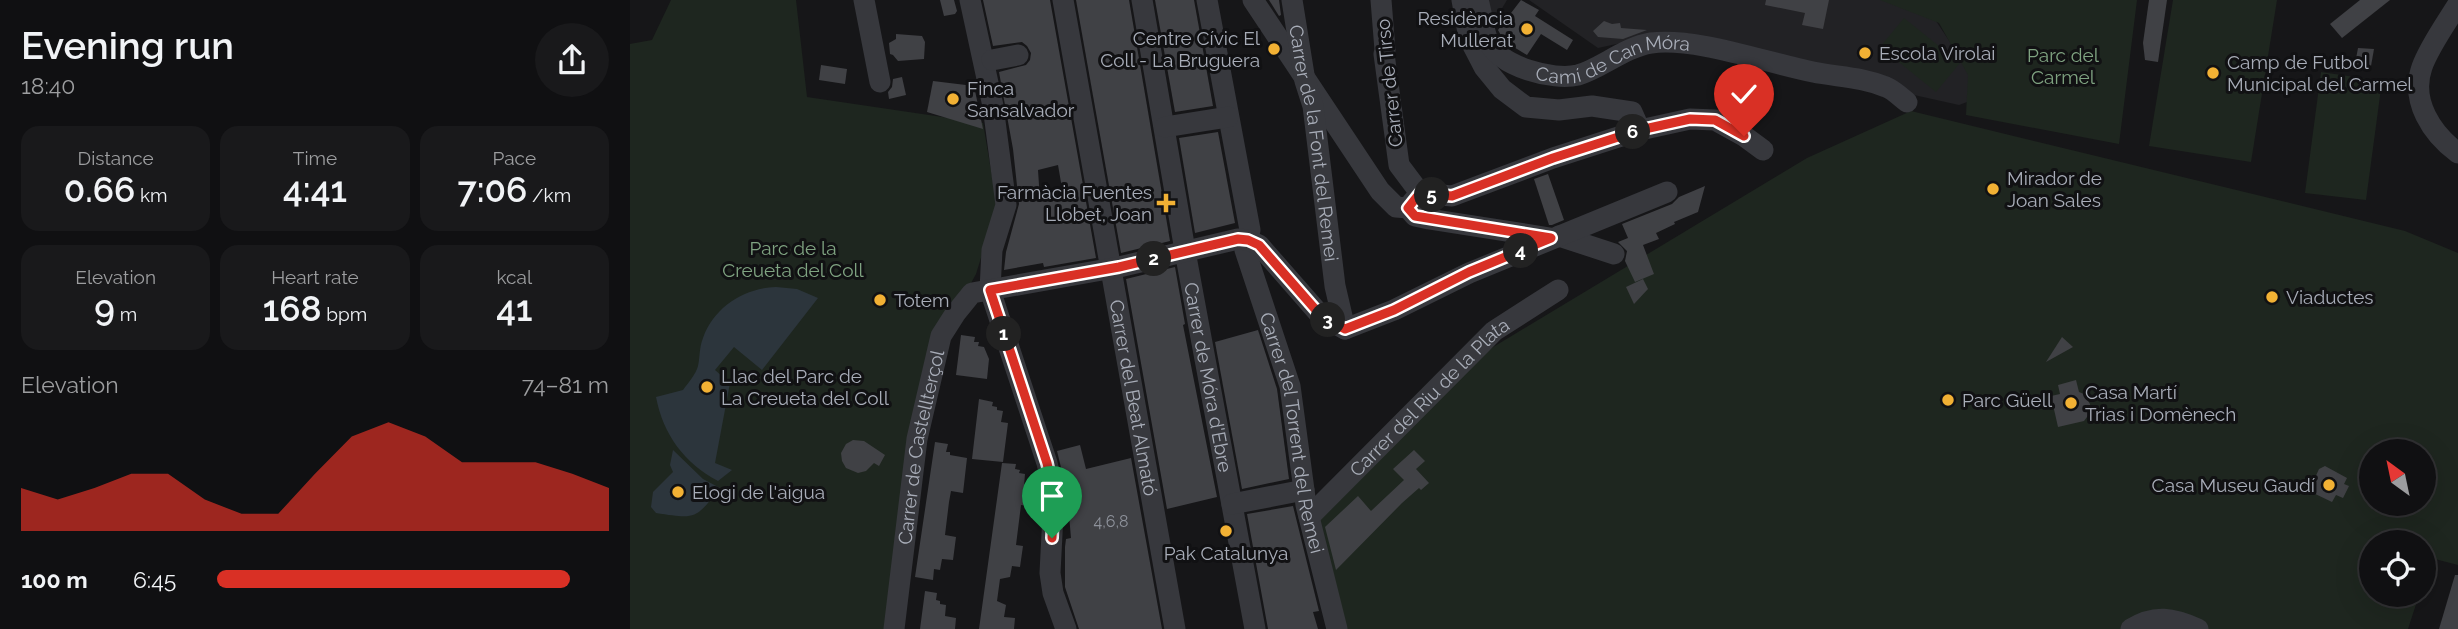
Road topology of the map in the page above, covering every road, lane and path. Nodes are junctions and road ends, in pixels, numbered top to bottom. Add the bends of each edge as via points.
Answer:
1 (864, 0) edge
2 (970, 0) edge
3 (1063, 0) edge
4 (1143, 0) edge
5 (1207, 0) edge
6 (1253, 0) edge
7 (1292, 0) edge
8 (1381, 0) edge
9 (2458, 4) edge
10 (1466, 7) edge
11 (1018, 55) dead end
12 (992, 60) dead end
13 (1305, 81) junction
14 (880, 82) dead end
15 (1907, 102) dead end
16 (1228, 117) junction
17 (1165, 127) junction
18 (1640, 130) junction
19 (1763, 150) dead end
20 (2458, 153) edge
21 (1667, 192) dead end
22 (1414, 200) junction
23 (1555, 237) junction
24 (1248, 240) junction
25 (1186, 252) junction
26 (1614, 254) dead end
27 (1111, 268) junction
28 (990, 290) junction
29 (1558, 290) dead end
30 (1345, 329) junction
31 (1304, 490) junction
32 (1232, 504) junction
33 (1309, 517) junction
34 (894, 629) edge
35 (1066, 629) edge
36 (1175, 629) edge
37 (1255, 629) edge
38 (1337, 629) edge
39 (2132, 629) edge
40 (2198, 629) edge

1 - 14 street
2 - 28 street via 993,106 1006,205 992,250
3 - 27 street, Carrer del Beat Almató
4 - 17 street, Carrer de Móra d'Ebre
5 - 16 street, Carrer del Torrent del Remei
6 - 13 street
7 - 13 street, Carrer de la Font del Remei
8 - 22 street, Carrer de Tirso via 1399,165
9 - 20 street via 2422,66 2419,82 2430,126
10 - 15 street, Camí de Can Móra via 1500,55 1546,76 1578,75 1650,43 1686,43 1857,78 1889,88
10 - 18 street via 1469,38 1484,67 1502,89 1526,107 1592,106 1632,112
11 - 12 street
13 - 22 street via 1380,191 1396,207
13 - 30 street, Carrer de la Font del Remei via 1313,106 1335,286
16 - 17 street
16 - 24 street, Carrer del Torrent del Remei via 1250,230
17 - 25 street, Carrer de Móra d'Ebre
18 - 19 street via 1690,119 1715,120
18 - 22 street via 1452,196
21 - 23 street
22 - 23 street via 1415,216
23 - 26 street
23 - 30 street
24 - 25 street, Carrer de Castellterçol
24 - 30 street via 1259,245 1322,317
24 - 31 street, Carrer del Torrent del Remei via 1245,250 1290,386
25 - 27 street, Carrer de Castellterçol
25 - 32 street, Carrer de Móra d'Ebre
27 - 28 street, Carrer de Castellterçol
27 - 36 street, Carrer del Beat Almató
28 - 34 street, Carrer de Castellterçol via 972,293 941,337 917,439
28 - 35 street via 1047,463 1054,495 1050,573
29 - 33 street, Carrer del Riu de la Plata via 1491,324
31 - 32 street
31 - 33 street, Carrer del Torrent del Remei
32 - 37 street, Carrer de Móra d'Ebre
33 - 38 street, Carrer del Torrent del Remei
39 - 40 street via 2157,618

